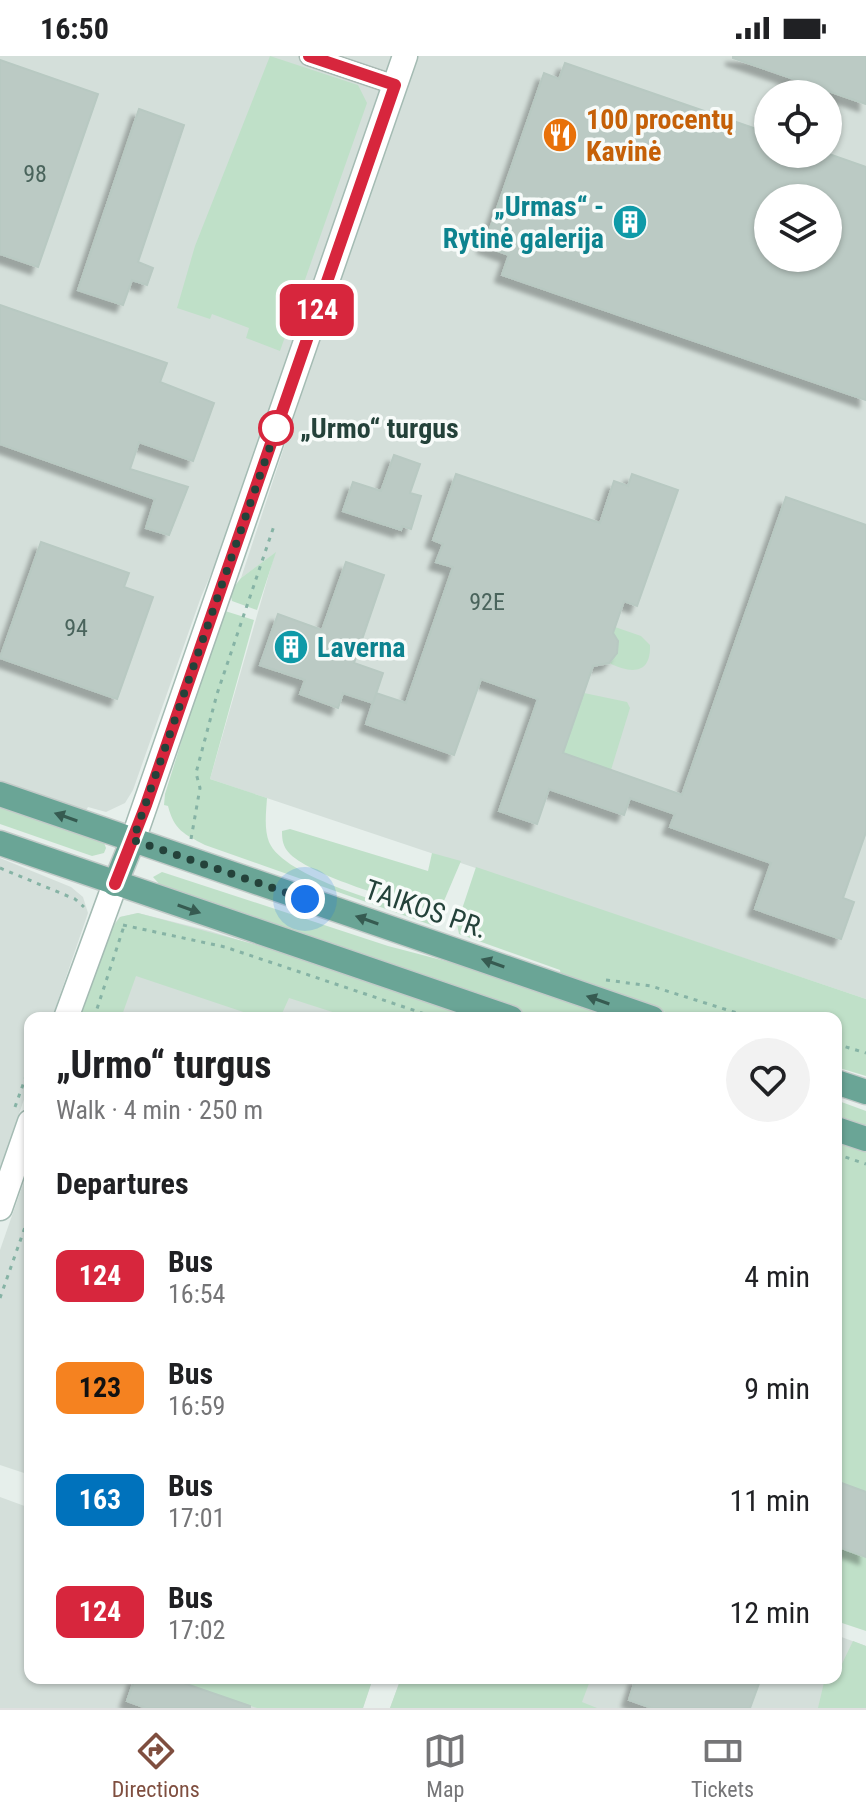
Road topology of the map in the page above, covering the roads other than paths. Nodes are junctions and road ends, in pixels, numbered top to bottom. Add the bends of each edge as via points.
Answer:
1 (405, 56) edge
2 (321, 58) edge
3 (395, 85) junction
4 (0, 794) edge
5 (133, 840) junction
6 (0, 843) edge
7 (115, 884) junction
8 (68, 1012) edge
9 (493, 1012) edge
10 (635, 1012) edge
11 (842, 1084) edge
12 (866, 1092) edge
13 (842, 1131) edge
14 (24, 1139) edge
15 (866, 1139) edge
16 (0, 1208) edge

1 - 3 street
2 - 3 street
3 - 5 street
5 -> 4 main road, TAIKOS PR.
5 - 7 main road
10 -> 5 main road, TAIKOS PR.
6 - 7 main road
7 - 8 street
7 -> 9 main road
11 - 12 main road
13 - 15 main road
14 - 16 street

